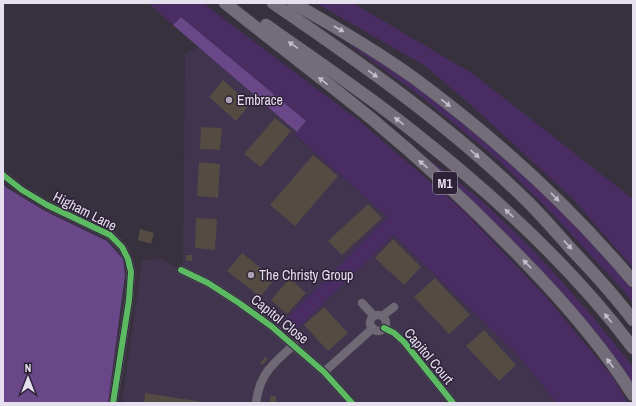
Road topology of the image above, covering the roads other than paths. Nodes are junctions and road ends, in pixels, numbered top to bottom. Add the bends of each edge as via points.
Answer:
1 (225, 3) edge
2 (234, 3) edge
3 (273, 3) edge
4 (293, 3) edge
5 (3, 175) edge
6 (181, 270) dead end
7 (633, 281) edge
8 (362, 303) dead end
9 (394, 307) dead end
10 (378, 316) junction
11 (633, 320) edge
12 (372, 328) junction
13 (384, 328) junction
14 (294, 345) junction
15 (633, 348) edge
16 (324, 372) junction
17 (633, 395) edge
18 (113, 403) edge
19 (256, 403) edge
20 (352, 403) edge
21 (454, 403) edge

17 -> 1 highway, M1 via 589,334 546,284 495,232 373,120
15 -> 2 highway, M1 via 585,290 505,209 420,137
3 -> 11 highway via 411,102 470,150 528,202 599,278
4 -> 7 highway via 407,73 482,131 547,189
5 - 18 street, Higham Lane via 47,205 110,235 122,247 128,259 131,272 129,300
6 - 14 street, Capitol Close via 240,303
8 - 10 street
9 - 10 street
10 - 12 street via 370,323
10 - 13 street, Capitol Court via 386,322
12 - 13 street, Capitol Court
12 - 16 street
13 - 21 street, Capitol Court via 404,342
14 - 16 street, Capitol Close
14 - 19 street via 265,374
16 - 20 street, Capitol Close

